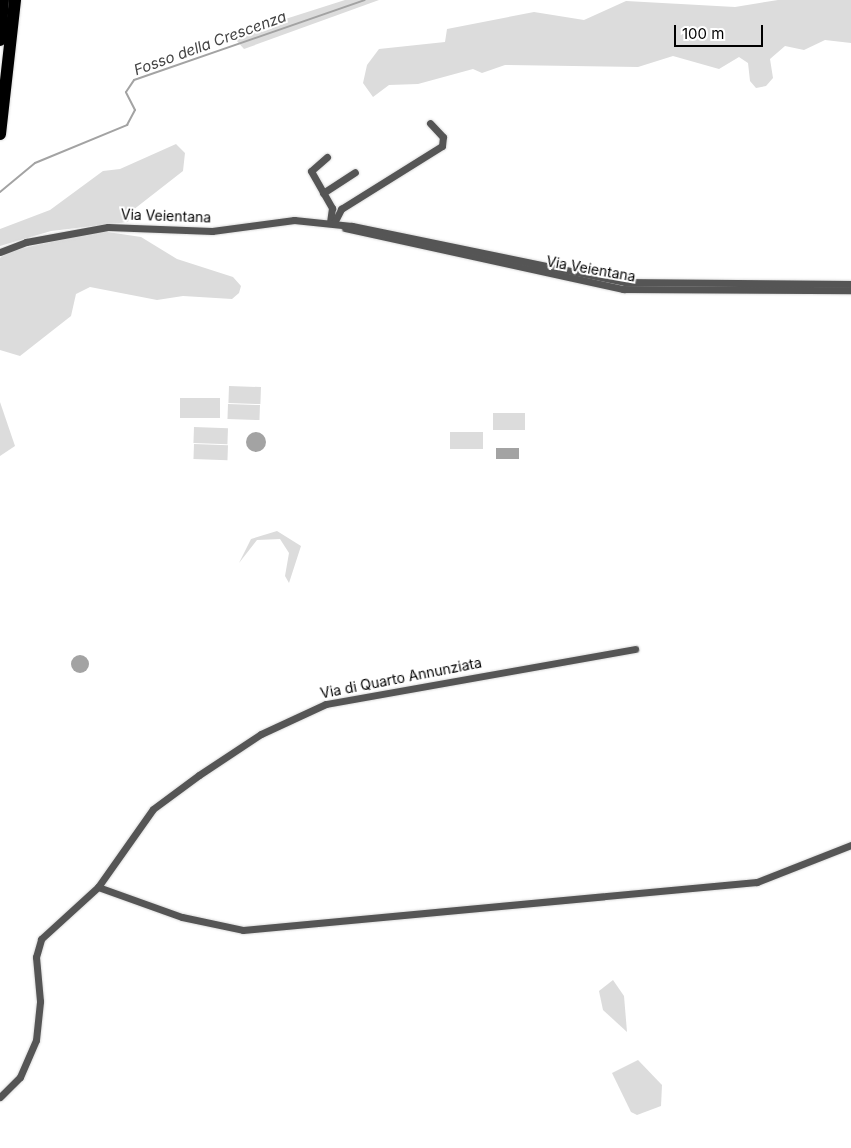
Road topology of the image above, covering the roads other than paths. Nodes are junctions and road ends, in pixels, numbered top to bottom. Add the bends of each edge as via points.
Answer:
1 (3, 0) edge
2 (15, 0) edge
3 (0, 40) edge
4 (430, 123) dead end
5 (1, 131) edge
6 (327, 157) dead end
7 (355, 172) dead end
8 (323, 193) junction
9 (332, 223) junction
10 (0, 252) edge
11 (851, 284) edge
12 (678, 286) junction
13 (851, 290) edge
14 (635, 649) dead end
15 (851, 845) edge
16 (98, 887) junction
17 (0, 1097) edge

1 - 3 highway
2 - 5 highway
4 - 9 street via 444,142 342,209
6 - 8 street via 311,171
7 - 8 street
8 - 9 street via 332,208
9 - 10 street, Via Veientana via 288,220 212,231 114,227 22,243
9 - 12 street, Via Veientana via 608,280
11 - 12 street, Via Veientana
12 - 13 street, Via Veientana
14 - 16 street, Via di Quarto Annunziata via 359,696 311,709 245,743 159,804
15 - 16 street via 757,882 243,930 182,917
16 - 17 street, Via di Quarto Annunziata via 38,944 36,1040 20,1077

